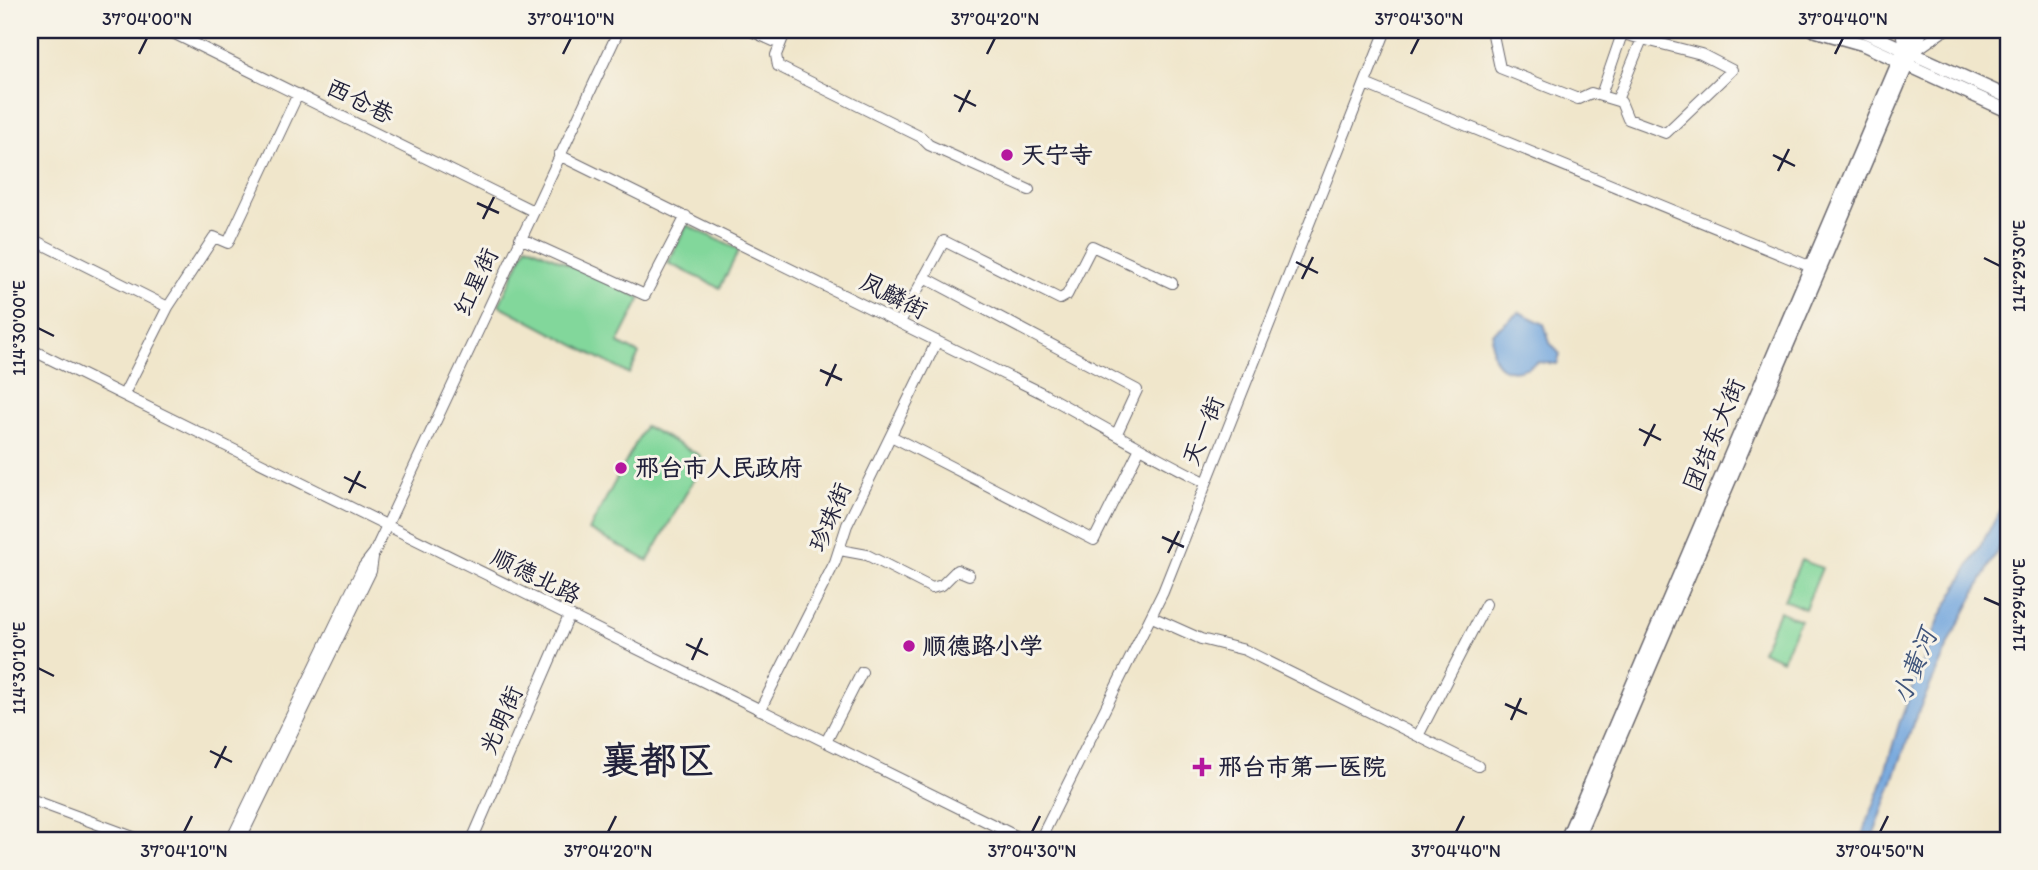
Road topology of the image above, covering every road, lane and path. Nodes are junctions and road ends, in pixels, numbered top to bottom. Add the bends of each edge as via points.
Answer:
1 (167, 30) edge
2 (620, 30) edge
3 (749, 30) edge
4 (786, 30) edge
5 (1387, 30) edge
6 (1492, 30) edge
7 (1606, 30) edge
8 (1814, 30) edge
9 (1861, 30) edge
10 (1901, 30) edge
11 (1912, 30) edge
12 (1922, 30) edge
13 (1945, 30) edge
14 (1622, 34) junction
15 (1642, 39) junction
16 (780, 44) junction
17 (1905, 57) junction
18 (1365, 84) junction
19 (298, 94) junction
20 (1601, 95) junction
21 (2008, 97) edge
22 (1617, 100) junction
23 (2008, 111) edge
24 (559, 155) junction
25 (1029, 190) dead end
26 (533, 211) junction
27 (686, 216) junction
28 (30, 238) edge
29 (520, 238) junction
30 (1809, 266) junction
31 (924, 277) junction
32 (1172, 283) dead end
33 (168, 307) junction
34 (900, 322) junction
35 (937, 341) junction
36 (30, 349) edge
37 (124, 394) junction
38 (1117, 433) junction
39 (891, 436) junction
40 (1139, 450) junction
41 (1205, 482) junction
42 (387, 525) junction
43 (840, 550) junction
44 (374, 553) junction
45 (969, 575) dead end
46 (1486, 604) dead end
47 (569, 616) junction
48 (1152, 617) junction
49 (862, 672) dead end
50 (760, 710) junction
51 (1418, 736) junction
52 (826, 742) junction
53 (1478, 766) dead end
54 (30, 799) edge
55 (141, 840) edge
56 (231, 840) edge
57 (240, 840) edge
58 (472, 840) edge
59 (1024, 840) edge
60 (1040, 840) edge
61 (1566, 840) edge
62 (1576, 840) edge

1 - 19 street, 西仓巷
2 - 24 street, 红星街
3 - 16 street
4 - 16 street
5 - 18 street, 天一街
6 - 20 street via 1500,68 1578,99 1591,93
7 - 14 street
8 - 17 main road
9 - 17 main road
10 - 17 street
11 - 17 main road
12 - 17 main road
13 - 17 street
14 - 15 street
14 - 20 street
15 - 22 street
15 - 22 street via 1701,54 1732,70 1667,133 1628,120
16 - 25 street via 775,60 778,66 921,136 929,145
17 - 21 main road
17 - 23 main road
17 - 30 main road, 团结东大街
17 - 62 main road, 团结东大街
18 - 30 street
18 - 41 street, 天一街
19 - 26 street, 西仓巷
19 - 33 street via 228,243 214,237
20 - 22 street
24 - 26 street, 红星街
24 - 27 street, 凤麟街
26 - 29 street, 红星街
27 - 29 street via 645,295
27 - 34 street, 凤麟街
28 - 33 street
29 - 42 street, 红星街
30 - 61 main road, 团结东大街
31 - 32 street via 941,243 947,240 1060,299 1067,295 1092,246
31 - 34 street
31 - 38 street via 1137,390
33 - 37 street
34 - 35 street, 凤麟街
35 - 38 street, 凤麟街
35 - 39 street, 珍珠街
36 - 37 street, 顺德北路
37 - 42 street, 顺德北路
38 - 40 street, 凤麟街
39 - 40 street via 1094,540
39 - 43 street, 珍珠街
40 - 41 street, 凤麟街
41 - 48 street, 天一街
42 - 44 street, 红星街
42 - 47 street, 顺德北路
43 - 45 street via 867,555 932,588 957,570
43 - 50 street, 珍珠街
44 - 56 street, 红星街 via 363,567
44 - 57 street, 红星街 via 371,571
46 - 51 street
47 - 50 street, 顺德北路
47 - 58 street, 光明街
48 - 51 street via 1194,637 1245,650
48 - 60 street, 天一街
49 - 52 street
50 - 52 street, 顺德北路
51 - 53 street
52 - 59 street, 顺德北路
54 - 55 street

